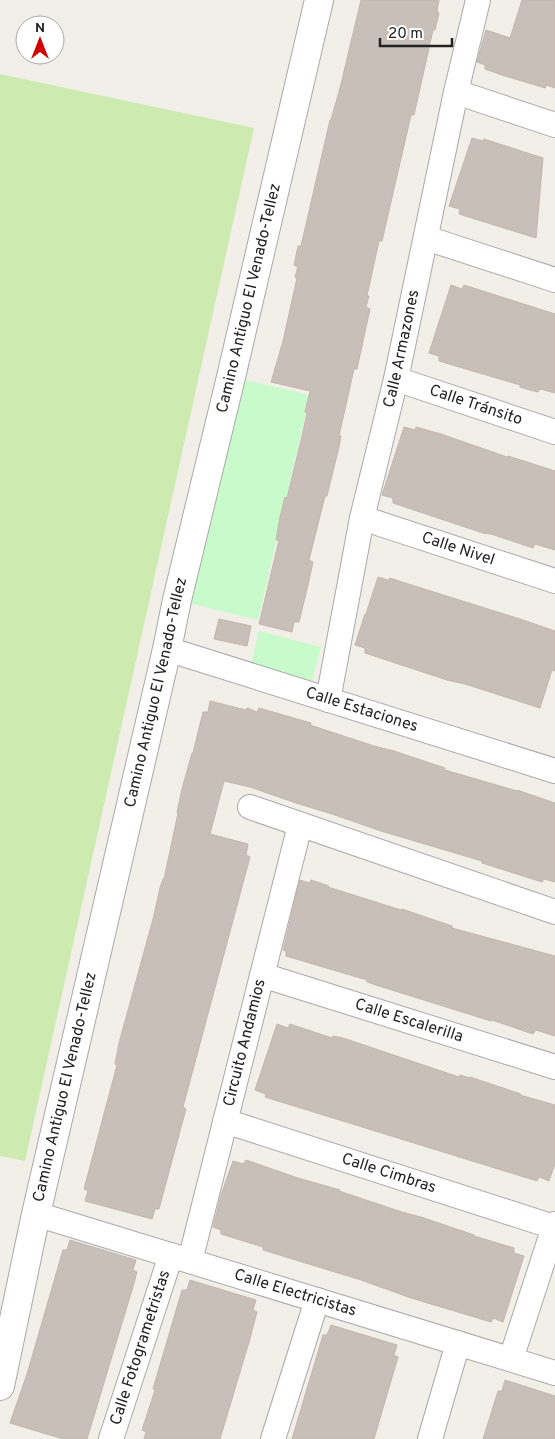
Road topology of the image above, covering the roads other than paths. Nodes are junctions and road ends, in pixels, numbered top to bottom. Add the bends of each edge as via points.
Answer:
1 (320, 0) edge
2 (478, 0) edge
3 (456, 92) junction
4 (555, 125) edge
5 (426, 238) junction
6 (555, 280) edge
7 (396, 379) junction
8 (555, 432) edge
9 (362, 518) junction
10 (555, 581) edge
11 (167, 649) junction
12 (328, 700) junction
13 (555, 770) edge
14 (250, 807) dead end
15 (300, 825) junction
16 (555, 912) edge
17 (262, 975) junction
18 (555, 1067) edge
19 (224, 1121) junction
20 (36, 1214) junction
21 (554, 1225) edge
22 (180, 1258) junction
23 (317, 1300) junction
24 (458, 1343) junction
25 (512, 1359) junction
26 (555, 1373) edge
27 (0, 1386) edge
28 (111, 1439) edge
29 (273, 1439) edge
30 (430, 1439) edge

1 - 11 street, Camino Antiguo El Venado-Tellez
2 - 3 street, Calle Armazones
3 - 4 street
3 - 5 street, Calle Armazones
5 - 6 street
5 - 7 street, Calle Armazones
7 - 8 street, Calle Tránsito
7 - 9 street, Calle Armazones
9 - 10 street, Calle Nivel
9 - 12 street, Calle Armazones
11 - 12 street, Calle Estaciones
11 - 20 street, Camino Antiguo El Venado-Tellez
12 - 13 street, Calle Estaciones
14 - 15 street
15 - 16 street
15 - 17 street, Circuito Andamios
17 - 18 street, Calle Escalerilla
17 - 19 street, Circuito Andamios
19 - 21 street, Calle Cimbras
19 - 22 street, Circuito Andamios
20 - 22 street, Calle Electricistas
20 - 27 street, Camino Antiguo El Venado-Tellez
21 - 25 street
22 - 23 street, Calle Electricistas
22 - 28 street, Calle Fotogrametristas
23 - 24 street, Calle Electricistas
23 - 29 street
24 - 25 street, Calle Electricistas
24 - 30 street
25 - 26 street, Calle Electricistas

